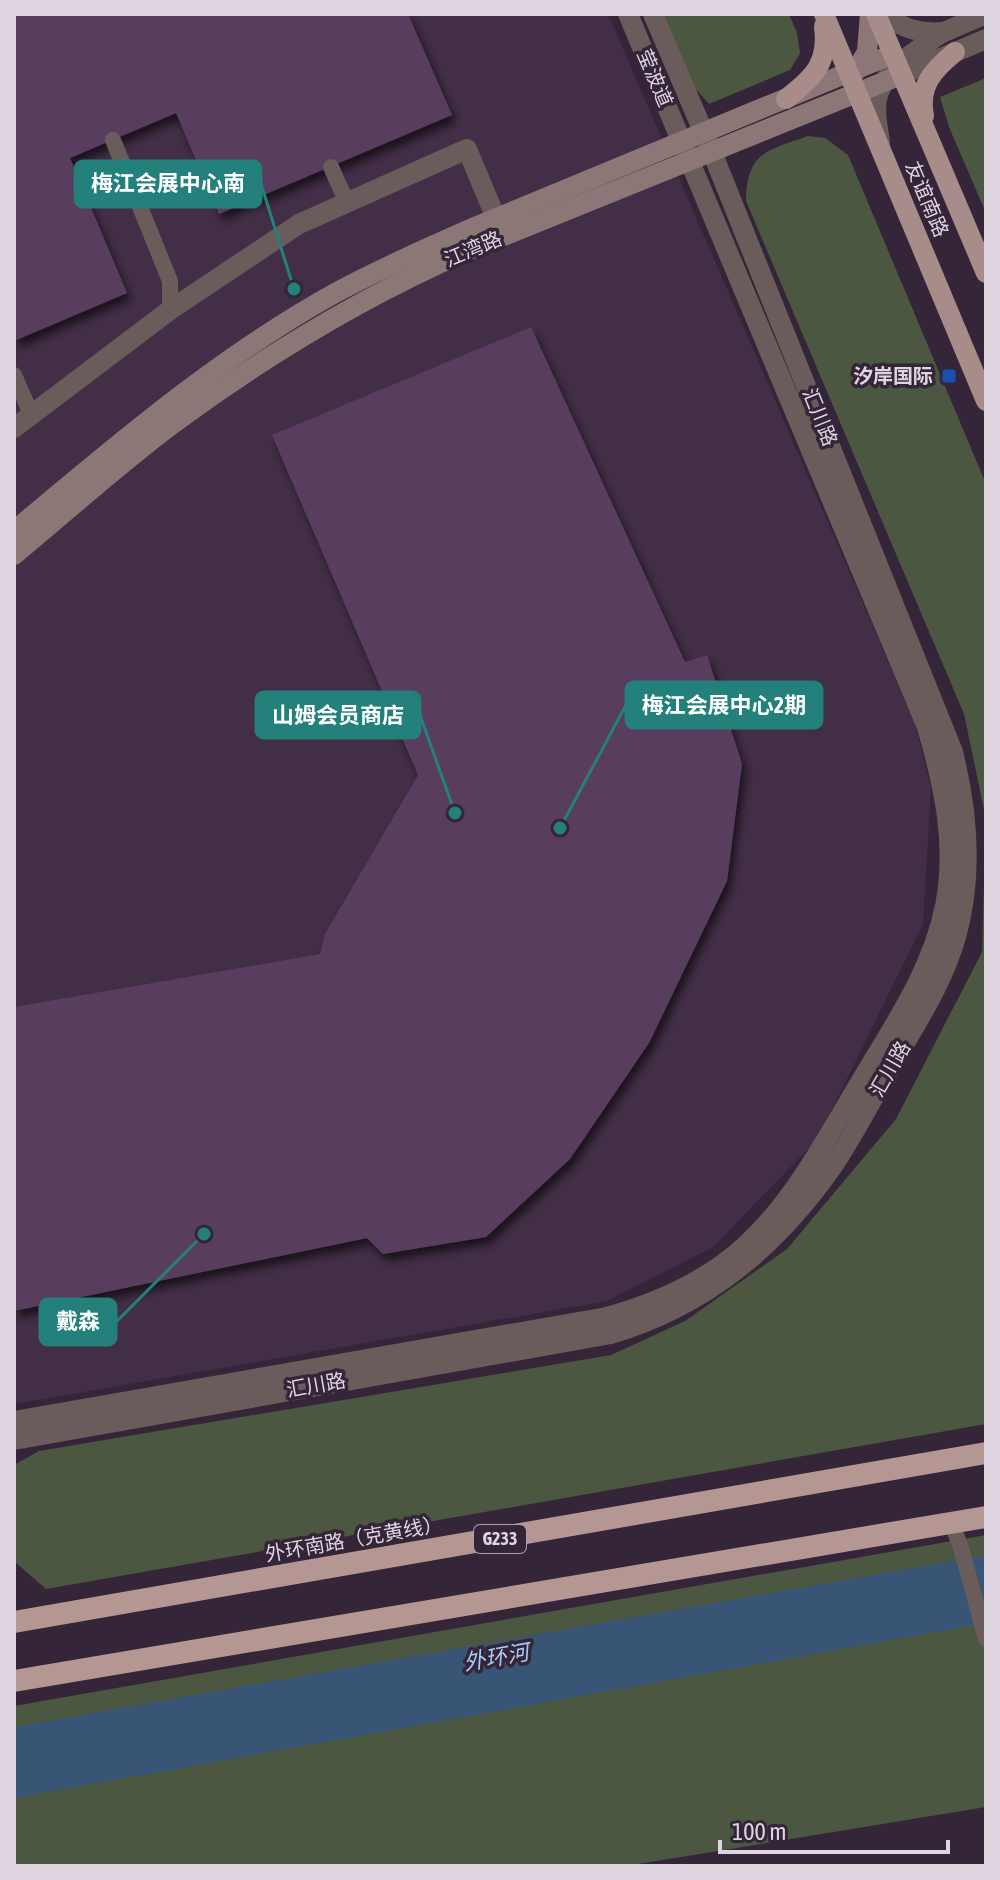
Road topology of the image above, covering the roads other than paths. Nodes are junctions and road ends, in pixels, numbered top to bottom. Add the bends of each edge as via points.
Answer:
1 (628, 14) edge
2 (653, 14) edge
3 (823, 14) edge
4 (873, 14) edge
5 (885, 14) edge
6 (986, 14) edge
7 (943, 32) junction
8 (986, 39) edge
9 (955, 52) junction
10 (894, 69) junction
11 (853, 78) junction
12 (786, 99) junction
13 (927, 132) junction
14 (113, 140) dead end
15 (708, 142) junction
16 (686, 151) junction
17 (882, 154) junction
18 (331, 167) dead end
19 (347, 203) junction
20 (496, 218) junction
21 (986, 273) edge
22 (170, 310) junction
23 (14, 375) edge
24 (986, 401) edge
25 (31, 414) junction
26 (14, 428) edge
27 (14, 531) edge
28 (14, 555) edge
29 (14, 1421) edge
30 (14, 1440) edge
31 (986, 1453) edge
32 (986, 1517) edge
33 (952, 1524) junction
34 (14, 1622) edge
35 (985, 1637) edge
36 (14, 1681) edge

1 - 16 street, 莹波道
2 - 15 street, 莹波道
3 - 11 main road, 友谊南路
3 - 12 main road via 821,64
4 - 10 main road, 友谊南路
4 - 11 main road via 867,52
5 - 7 street via 906,28
6 - 7 street
7 - 10 street
8 - 9 street, 江湾路
9 - 10 street, 江湾路
9 - 13 main road via 926,81 922,107
10 - 11 main road, 江湾路
10 - 11 main road, 江湾路
10 - 13 main road, 友谊南路
10 - 17 street via 878,93
11 - 12 main road, 江湾路
11 - 15 main road, 江湾路 via 792,120
11 - 17 main road, 友谊南路
12 - 15 main road, 江湾路
13 - 21 main road, 友谊南路
14 - 22 street via 170,281
15 - 16 main road, 江湾路
15 - 30 street, 汇川路 via 953,752 967,838 956,936 940,983 834,1165 798,1210 729,1278 673,1310 611,1334
16 - 20 main road, 江湾路
16 - 28 main road, 江湾路 via 413,275 326,322 177,421
16 - 29 street, 汇川路 via 937,761 951,850 945,905 923,975 817,1155 768,1222 745,1246 677,1291 607,1317
17 - 24 main road, 友谊南路
18 - 19 street
19 - 20 street via 467,149
19 - 22 street via 299,224
20 - 27 main road, 江湾路 via 335,293 248,348 133,431
22 - 25 street
23 - 25 street
25 - 26 street
31 - 34 highway, 外环南路（克黄线） / G233
32 - 33 highway
33 - 35 street
33 - 36 highway

